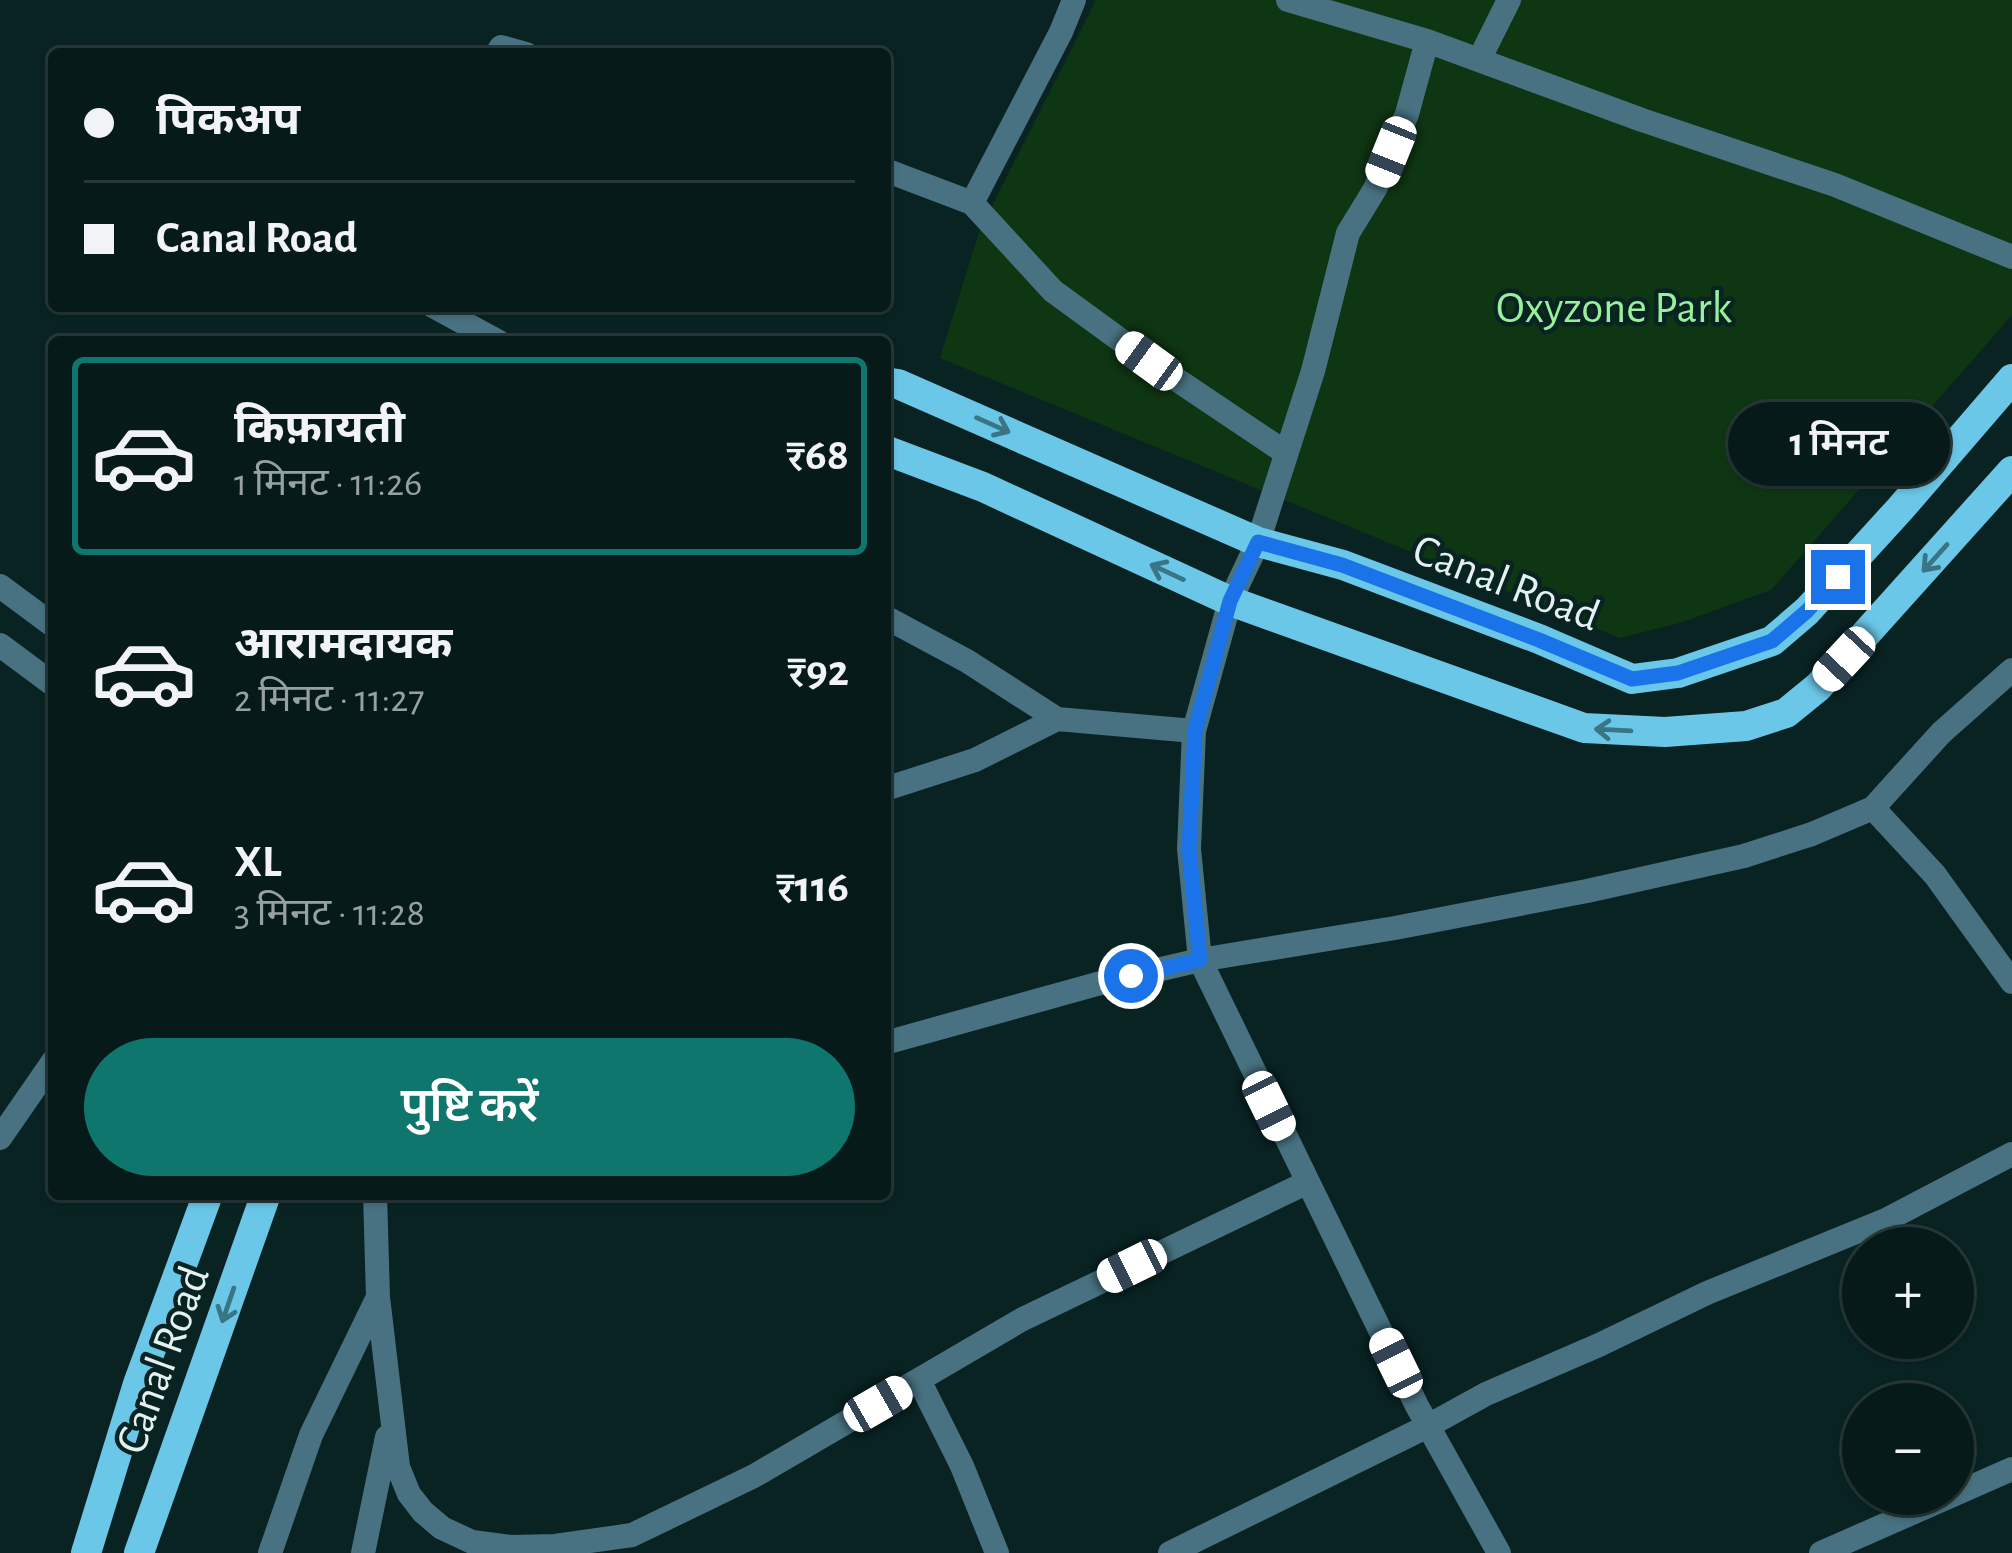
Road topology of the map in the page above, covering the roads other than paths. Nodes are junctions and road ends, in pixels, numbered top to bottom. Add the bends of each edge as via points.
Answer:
1 (1074, 0) edge
2 (1288, 0) edge
3 (1509, 0) edge
4 (1427, 41) junction
5 (1479, 60) junction
6 (891, 172) edge
7 (972, 203) junction
8 (2012, 256) edge
9 (444, 312) edge
10 (488, 336) edge
11 (2012, 379) edge
12 (891, 383) edge
13 (891, 452) edge
14 (1286, 453) junction
15 (2012, 471) edge
16 (1258, 542) junction
17 (0, 586) edge
18 (1230, 601) junction
19 (891, 620) edge
20 (48, 622) edge
21 (0, 645) edge
22 (2012, 670) edge
23 (48, 681) edge
24 (1057, 719) junction
25 (1195, 731) junction
26 (891, 787) edge
27 (1873, 808) junction
28 (1200, 960) junction
29 (2012, 982) edge
30 (891, 1041) edge
31 (48, 1069) edge
32 (0, 1138) edge
33 (2012, 1154) edge
34 (1306, 1183) junction
35 (206, 1200) edge
36 (264, 1200) edge
37 (375, 1200) edge
38 (378, 1297) junction
39 (920, 1380) junction
40 (391, 1417) junction
41 (1428, 1426) junction
42 (2012, 1469) edge
43 (636, 1544) edge
44 (86, 1553) edge
45 (139, 1553) edge
46 (270, 1553) edge
47 (363, 1553) edge
48 (997, 1553) edge
49 (1170, 1553) edge
50 (1499, 1553) edge
51 (1822, 1553) edge

1 - 7 street
2 - 4 street
3 - 5 street
4 - 5 street
4 - 14 street via 1406,114 1348,233
5 - 8 street
6 - 7 street
7 - 14 street via 1053,291
9 - 10 street
11 - 16 main road, Canal Road via 1807,611 1772,641 1678,673 1632,679 1342,565
12 -> 16 main road, Canal Road
18 -> 13 main road
14 - 16 street
15 -> 18 main road via 1818,687 1786,713 1746,725 1584,728
16 - 18 street
17 - 20 street
18 - 25 street
19 - 24 street
21 - 23 street
22 - 27 street
24 - 25 street
24 - 26 street via 975,760
25 - 28 street via 1189,849
27 - 28 street via 1722,861
27 - 29 street via 1935,875
28 - 30 street
28 - 34 street
31 - 32 street
33 - 41 street via 1888,1219 1707,1293
34 - 39 street via 1022,1320
34 - 41 street
35 - 44 main road, Canal Road
36 -> 45 main road, Canal Road
37 - 38 street
38 - 40 street
38 - 46 street via 311,1436
39 - 43 street
39 - 48 street
40 - 43 street via 409,1494 456,1537 512,1547
40 - 47 street
41 - 49 street
41 - 50 street
42 - 51 street

